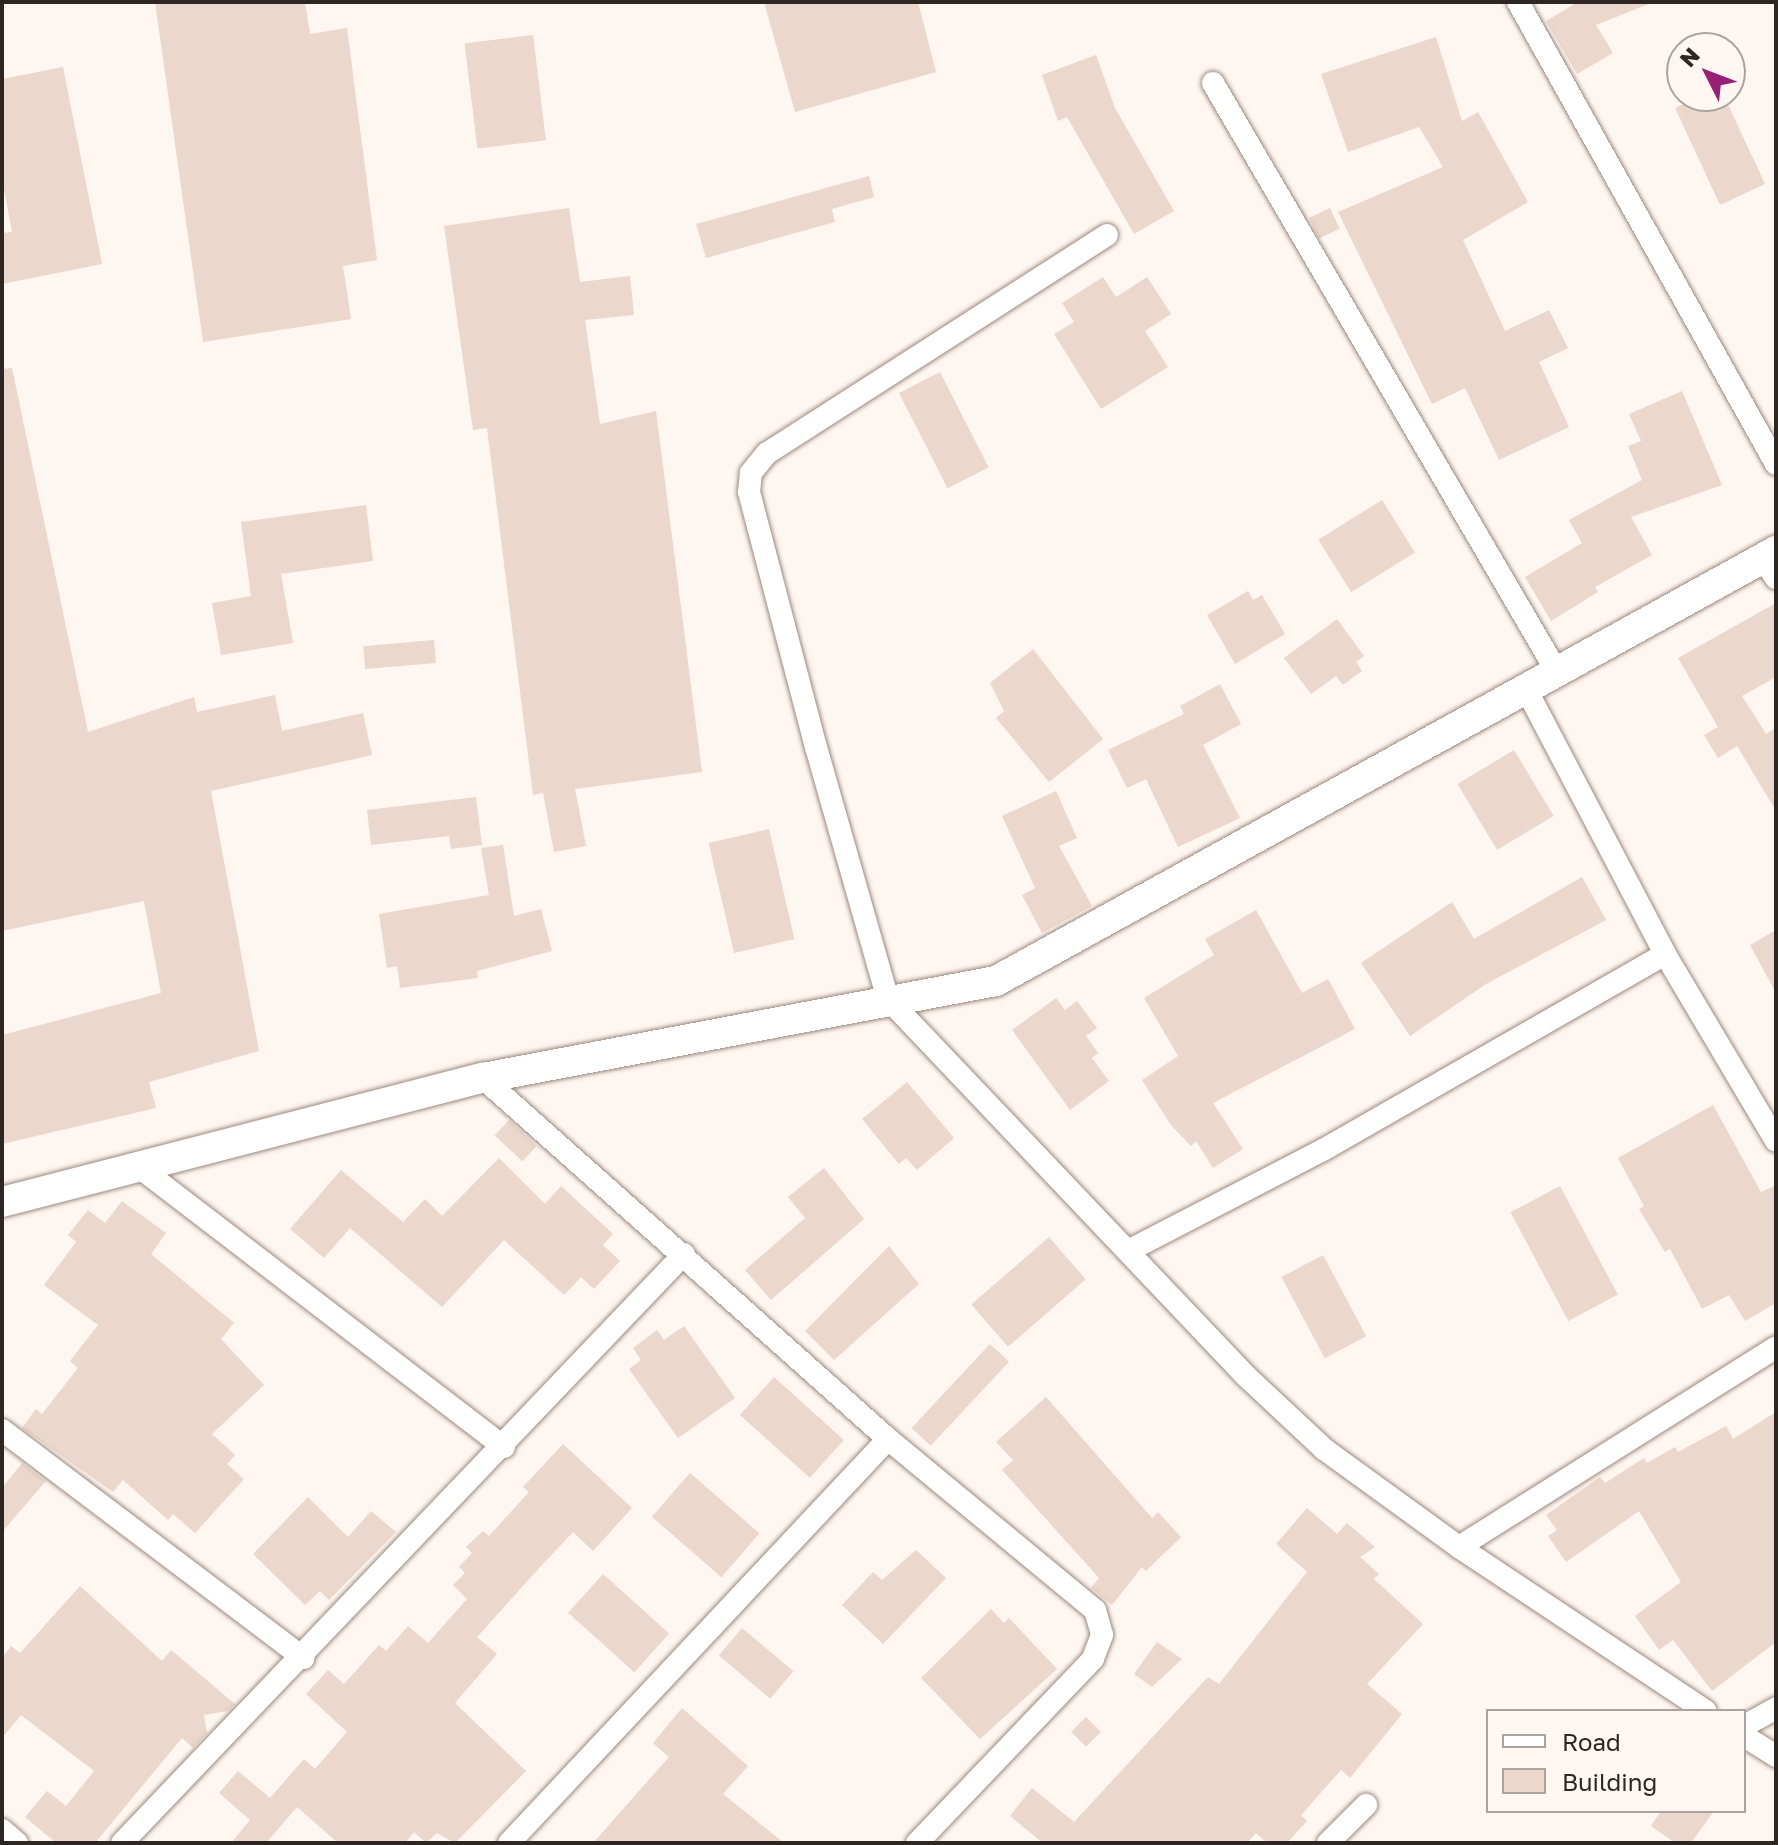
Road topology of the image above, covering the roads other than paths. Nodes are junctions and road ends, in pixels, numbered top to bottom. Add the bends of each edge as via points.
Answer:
1 (1518, 2) edge
2 (1213, 83) dead end
3 (1107, 235) dead end
4 (1776, 464) edge
5 (1772, 563) edge
6 (1557, 672) junction
7 (1526, 689) junction
8 (1665, 954) junction
9 (888, 999) junction
10 (483, 1078) junction
11 (1776, 1141) edge
12 (139, 1167) junction
13 (2, 1202) edge
14 (1128, 1251) junction
15 (684, 1254) junction
16 (1776, 1347) edge
17 (2, 1430) edge
18 (888, 1439) junction
19 (504, 1447) junction
20 (1459, 1547) junction
21 (303, 1658) junction
22 (1776, 1708) edge
23 (1703, 1709) edge
24 (1746, 1725) edge
25 (1746, 1737) edge
26 (1776, 1756) edge
27 (1366, 1805) dead end
28 (2, 1830) edge
29 (17, 1843) edge
30 (122, 1843) edge
31 (509, 1843) edge
32 (917, 1843) edge
33 (1328, 1843) edge

1 - 4 street
2 - 6 street
3 - 9 street via 767,453 751,473 749,492
5 - 6 street
6 - 7 street
7 - 8 street
7 - 9 street via 996,981
8 - 11 street
8 - 14 street via 1323,1150
9 - 10 street
9 - 14 street
10 - 12 street
10 - 15 street
12 - 13 street
12 - 19 street
14 - 20 street via 1246,1376 1324,1449
15 - 18 street
15 - 19 street
16 - 20 street
17 - 21 street
18 - 31 street
18 - 32 street via 1095,1610 1102,1635 1093,1659
19 - 21 street
20 - 23 street
21 - 30 street
22 - 24 street
25 - 26 street
27 - 33 street
28 - 29 street

